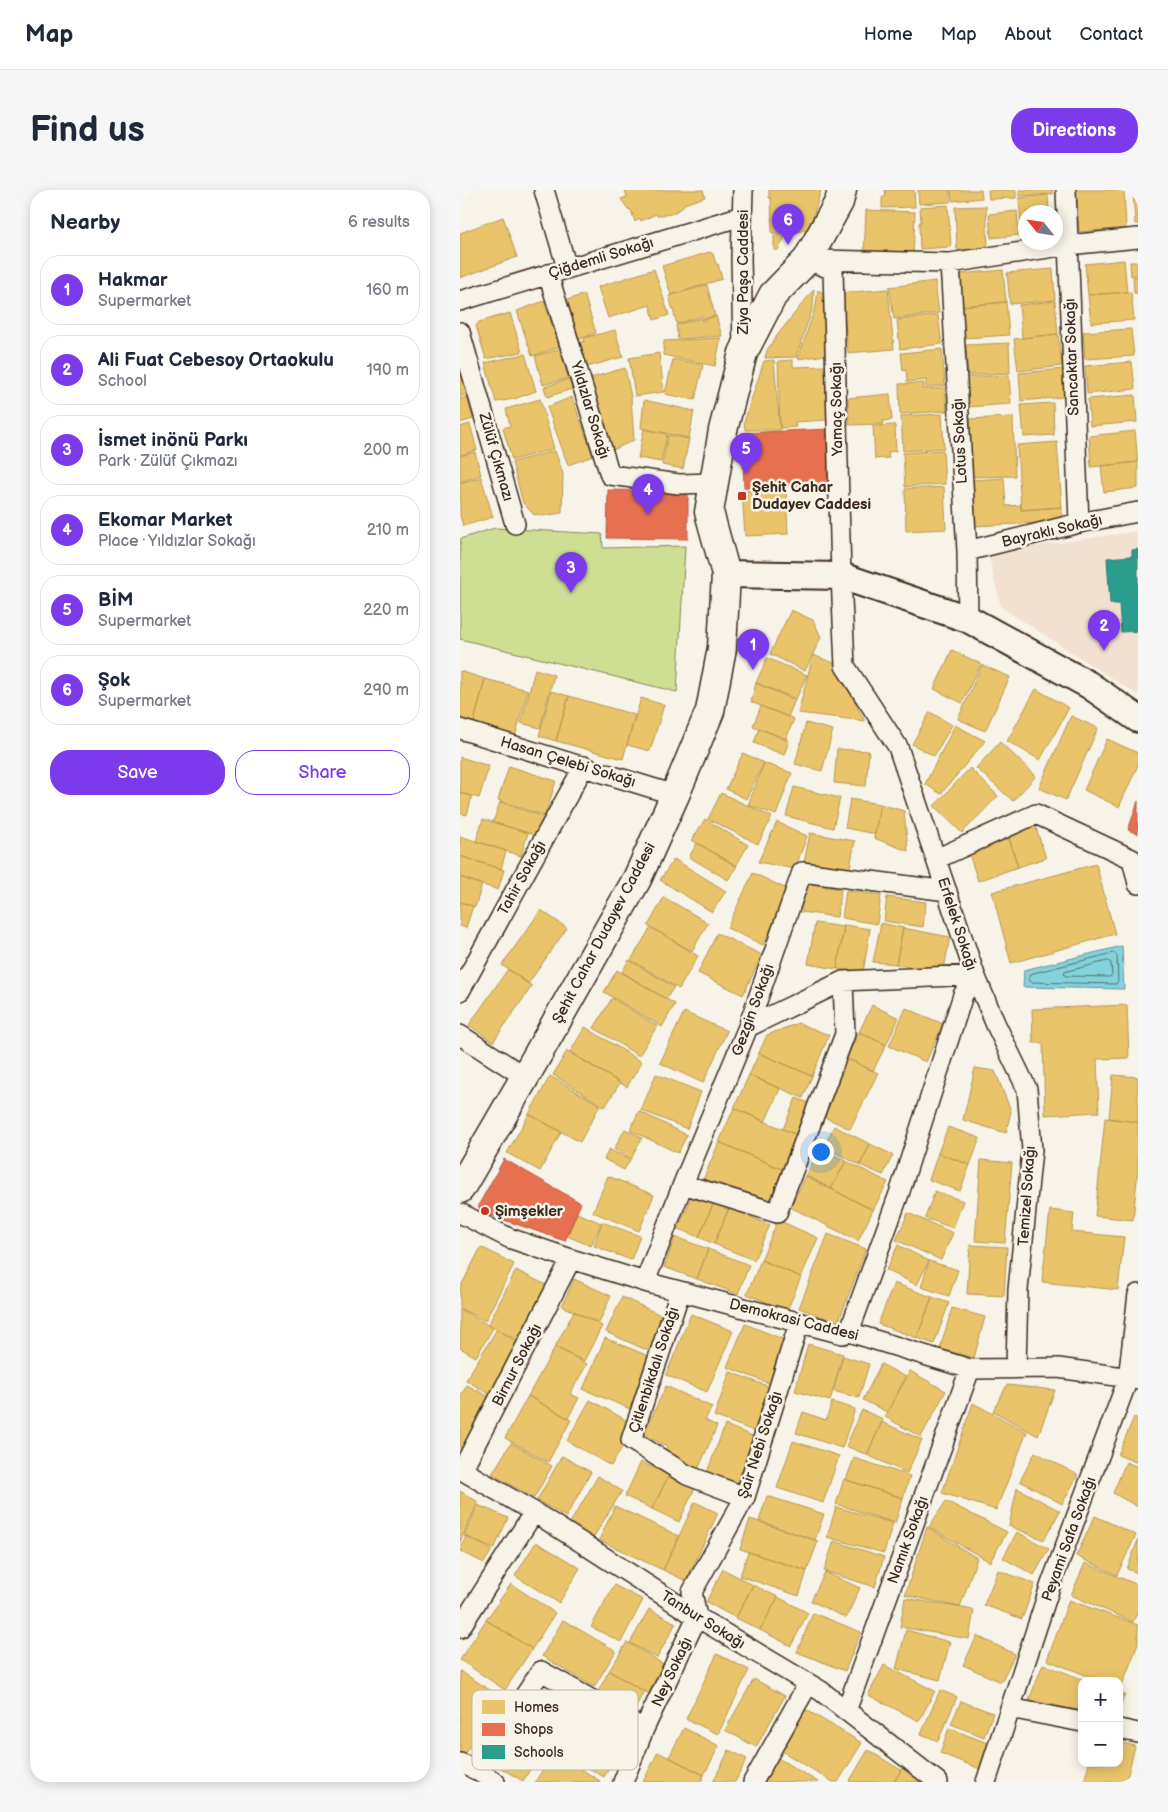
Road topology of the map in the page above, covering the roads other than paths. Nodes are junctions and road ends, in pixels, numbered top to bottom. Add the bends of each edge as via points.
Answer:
1 (544, 190) edge
2 (743, 190) edge
3 (842, 190) edge
4 (1066, 190) edge
5 (742, 216) junction
6 (1138, 238) edge
7 (1068, 245) junction
8 (807, 260) junction
9 (950, 263) junction
10 (567, 268) junction
11 (548, 274) junction
12 (460, 301) edge
13 (460, 332) edge
14 (743, 353) junction
15 (714, 483) junction
16 (1138, 512) edge
17 (1079, 523) junction
18 (515, 524) dead end
19 (967, 551) junction
20 (726, 574) junction
21 (841, 576) junction
22 (968, 619) junction
23 (1138, 719) edge
24 (460, 729) edge
25 (584, 766) junction
26 (675, 795) junction
27 (936, 859) junction
28 (1138, 884) edge
29 (948, 891) junction
30 (975, 975) junction
31 (843, 981) junction
32 (460, 991) edge
33 (748, 1027) junction
34 (460, 1035) edge
35 (526, 1077) junction
36 (464, 1176) edge
37 (683, 1184) junction
38 (460, 1213) edge
39 (571, 1259) junction
40 (646, 1282) junction
41 (680, 1292) junction
42 (1138, 1294) edge
43 (799, 1323) junction
44 (849, 1332) junction
45 (1016, 1367) junction
46 (970, 1369) junction
47 (1133, 1379) edge
48 (461, 1469) edge
49 (745, 1497) junction
50 (534, 1512) junction
51 (697, 1618) junction
52 (460, 1628) edge
53 (808, 1684) junction
54 (527, 1690) edge
55 (575, 1690) edge
56 (1010, 1708) junction
57 (846, 1711) junction
58 (1078, 1721) edge
59 (638, 1726) edge
60 (644, 1729) junction
61 (1123, 1730) edge
62 (1138, 1733) edge
63 (638, 1743) edge
64 (473, 1770) edge
65 (627, 1770) edge
66 (495, 1782) edge
67 (622, 1782) edge
68 (753, 1782) edge
69 (938, 1782) edge
70 (986, 1782) edge

1 - 10 street
2 - 5 street, Ziya Paşa Caddesi
3 - 8 main road, Şehit Cahar Dudayev Caddesi via 839,202
4 - 7 street, Sancaktar Sokağı
5 - 10 street, Çiğdemli Sokağı
5 - 14 street, Ziya Paşa Caddesi
6 - 7 street
7 - 9 street
7 - 17 street, Sancaktar Sokağı
8 - 9 street
8 - 14 main road, Şehit Cahar Dudayev Caddesi via 774,295
8 - 21 street, Yamaç Sokağı via 834,270
9 - 19 street, Lotus Sokağı
10 - 11 street, Çiğdemli Sokağı
11 - 12 street, Çiğdemli Sokağı
11 - 15 street, Yıldızlar Sokağı via 610,475 680,484
13 - 18 street, Zülüf Çıkmazı
14 - 15 main road, Şehit Cahar Dudayev Caddesi via 723,430
15 - 20 main road, Şehit Cahar Dudayev Caddesi via 709,512
16 - 17 street, Bayraklı Sokağı
17 - 19 street, Bayraklı Sokağı
19 - 22 street, Lotus Sokağı
20 - 21 street
20 - 26 main road, Şehit Cahar Dudayev Caddesi via 722,648 710,711
21 - 22 street
21 - 27 street, Erfelek Sokağı via 846,666 898,747
22 - 23 street via 1089,685
24 - 25 street, Hasan Çelebi Sokağı
25 - 26 street, Hasan Çelebi Sokağı
25 - 32 street, Tahir Sokağı
26 - 35 main road, Şehit Cahar Dudayev Caddesi via 637,879
27 - 28 street via 1036,814 1132,859
27 - 29 street, Erfelek Sokağı
29 - 30 street, Erfelek Sokağı
29 - 33 street, Gezgin Sokağı via 802,872
30 - 31 street
30 - 44 street, Erfelek Sokağı via 964,995 900,1191
30 - 45 street, Temizel Sokağı via 1027,1089 1032,1150 1018,1290
31 - 33 street
31 - 37 street via 845,1034 777,1213
33 - 37 street, Gezgin Sokağı
34 - 35 street
35 - 36 main road, Şehit Cahar Dudayev Caddesi
37 - 40 street, Gezgin Sokağı
38 - 39 street, Demokrasi Caddesi via 509,1238
39 - 40 street, Demokrasi Caddesi
39 - 48 street, Birnur Sokağı
40 - 41 street, Demokrasi Caddesi
41 - 43 street, Demokrasi Caddesi
41 - 49 street, Çitlenbikdalı Sokağı via 631,1440 686,1475
42 - 47 street, Peyami Safa Sokağı
43 - 44 street, Demokrasi Caddesi via 843,1334
43 - 49 street, Şair Nebi Sokağı
44 - 46 street, Demokrasi Caddesi
45 - 46 street, Demokrasi Caddesi
45 - 47 street, Demokrasi Caddesi via 1058,1368
46 - 57 street, Namık Sokağı
47 - 56 street, Peyami Safa Sokağı via 1052,1584
48 - 50 street, Tanbur Sokağı
49 - 51 street, Şair Nebi Sokağı via 692,1592
50 - 51 street, Tanbur Sokağı
50 - 52 street
51 - 53 street, Tanbur Sokağı
51 - 60 street, Ney Sokağı
53 - 57 street, Tanbur Sokağı
53 - 68 street
54 - 55 street via 541,1671
56 - 58 street
56 - 70 street, Peyami Safa Sokağı
57 - 69 street, Tanbur Sokağı
59 - 60 street
60 - 63 street, Ney Sokağı
61 - 62 street
64 - 66 street
65 - 67 street, Ney Sokağı

